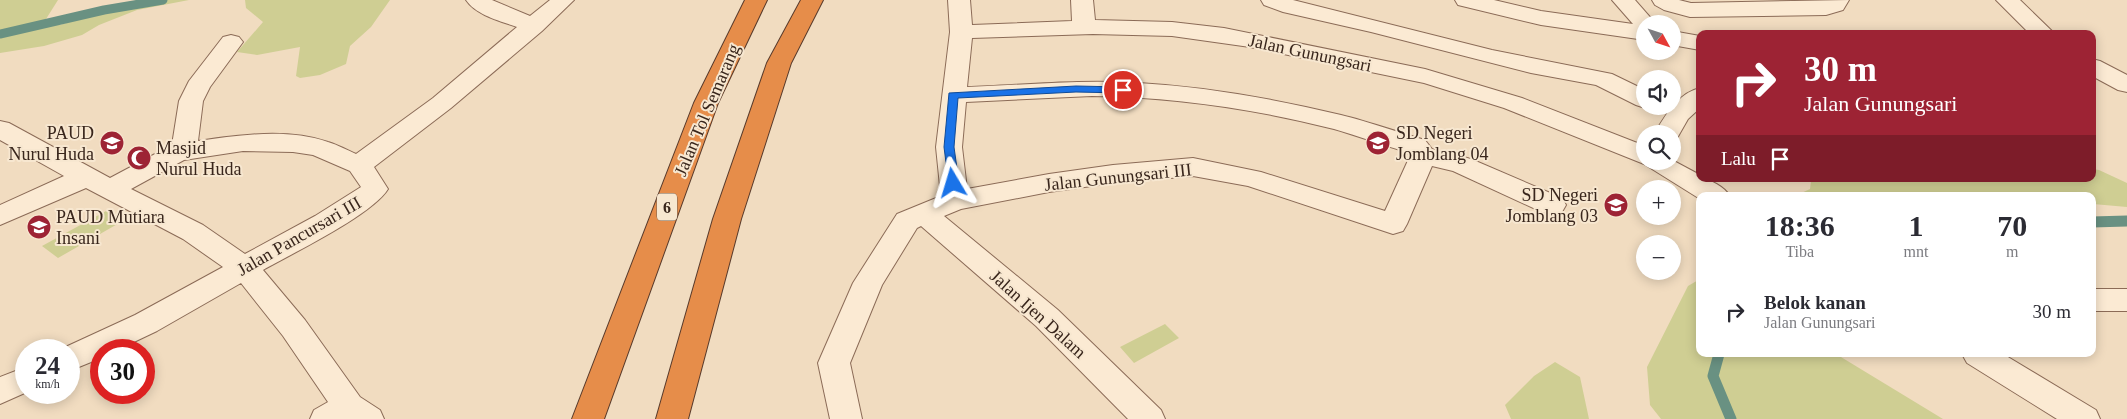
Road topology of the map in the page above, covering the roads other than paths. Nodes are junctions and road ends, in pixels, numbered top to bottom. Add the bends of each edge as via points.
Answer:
1 (477, 0) edge
2 (563, 0) edge
3 (756, 0) edge
4 (812, 0) edge
5 (959, 0) edge
6 (1082, 0) edge
7 (1272, 0) edge
8 (1466, 0) edge
9 (1623, 0) edge
10 (1664, 0) edge
11 (1838, 0) edge
12 (2007, 0) edge
13 (1637, 15) edge
14 (534, 26) junction
15 (1084, 27) junction
16 (2040, 30) edge
17 (961, 32) junction
18 (1636, 32) edge
19 (1681, 40) edge
20 (231, 42) dead end
21 (1696, 42) edge
22 (2096, 68) edge
23 (2127, 85) edge
24 (953, 95) junction
25 (1636, 96) edge
26 (1696, 98) edge
27 (1668, 118) edge
28 (0, 128) edge
29 (184, 150) junction
30 (1636, 152) edge
31 (1423, 155) junction
32 (359, 165) junction
33 (1671, 170) edge
34 (86, 177) junction
35 (110, 189) junction
36 (1709, 192) edge
37 (955, 201) junction
38 (1552, 205) dead end
39 (923, 213) junction
40 (0, 216) edge
41 (244, 267) junction
42 (2096, 300) edge
43 (2127, 300) edge
44 (80, 354) edge
45 (1994, 358) edge
46 (15, 384) edge
47 (0, 391) edge
48 (348, 415) edge
49 (588, 419) edge
50 (672, 419) edge
51 (846, 419) edge
52 (1150, 419) edge
53 (2084, 419) edge

1 - 14 street
2 - 14 street
3 - 49 highway, Jalan Tol Semarang / 6 via 706,103
4 - 50 highway via 779,63 727,219
5 - 17 street
6 - 15 street
7 - 25 street via 1488,56 1603,79
8 - 18 street via 1541,18
9 - 13 street
10 - 11 street via 1690,10 1826,8
12 - 16 street
14 - 32 street via 442,103
15 - 17 street, Jalan Gunungsari
15 - 30 street, Jalan Gunungsari via 1172,29 1247,39 1432,78 1546,115
17 - 24 street
19 - 21 street
20 - 29 street via 191,100
22 - 23 street
24 - 31 street via 1076,89 1138,90 1194,96 1339,123 1416,146
24 - 37 street via 949,147
26 - 27 street
28 - 34 street
29 - 32 street via 243,142 293,144 319,148
29 - 35 street
31 - 37 street, Jalan Gunungsari III via 1393,224 1252,178 1194,167 1049,182
31 - 38 street via 1462,165
32 - 41 street, Jalan Pancursari III via 374,185 369,195 326,223
33 - 36 street
34 - 35 street
34 - 40 street
35 - 41 street via 193,232
37 - 39 street
39 - 51 street via 906,221 887,250 868,283 834,363
39 - 52 street, Jalan Ijen Dalam via 1047,318
41 - 44 street, Jalan Pancursari III via 146,323
41 - 48 street via 294,328
42 - 43 street
45 - 53 street
46 - 47 street

